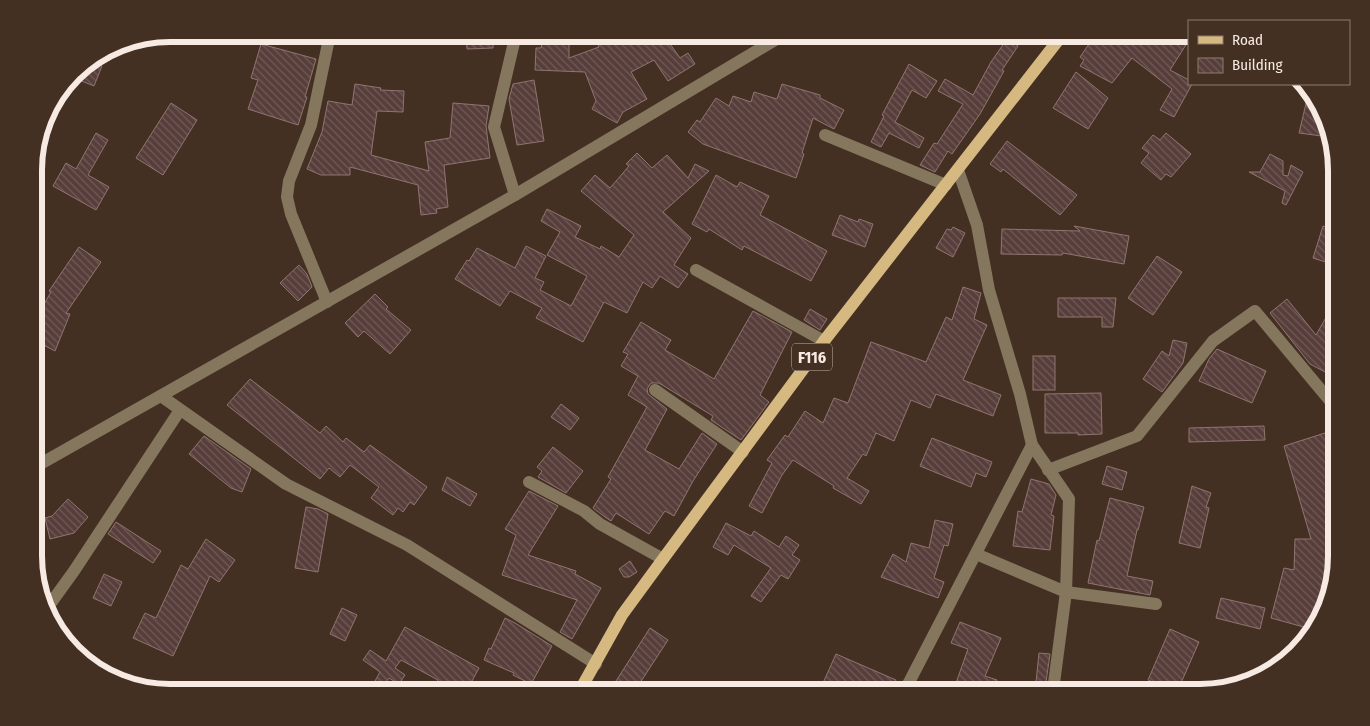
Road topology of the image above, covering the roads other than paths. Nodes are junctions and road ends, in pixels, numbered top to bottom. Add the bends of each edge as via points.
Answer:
1 (771, 42) edge
2 (1057, 42) edge
3 (328, 43) edge
4 (514, 43) edge
5 (825, 135) dead end
6 (958, 170) junction
7 (946, 185) junction
8 (515, 195) junction
9 (696, 270) dead end
10 (326, 302) junction
11 (824, 341) junction
12 (655, 390) dead end
13 (161, 396) junction
14 (1328, 398) edge
15 (180, 410) junction
16 (1032, 445) junction
17 (742, 452) junction
18 (42, 463) edge
19 (1048, 470) junction
20 (529, 482) dead end
21 (976, 554) junction
22 (663, 559) junction
23 (1066, 592) junction
24 (51, 602) edge
25 (1156, 604) dead end
26 (596, 664) junction
27 (909, 683) edge
28 (1054, 683) edge
29 (584, 684) edge

1 - 8 street
2 - 6 main road, F116
3 - 10 street via 311,125 289,180 288,197 291,214
4 - 8 street via 494,127
5 - 7 street
6 - 7 main road, F116
6 - 16 street via 978,225 989,290
7 - 11 main road, F116
8 - 10 street
9 - 11 street
10 - 13 street
11 - 17 main road, F116
12 - 17 street
13 - 15 street
13 - 18 street
14 - 19 street via 1255,311 1213,341 1137,436
15 - 24 street
15 - 26 street via 286,484 407,545
16 - 19 street
16 - 21 street
17 - 22 main road, F116
19 - 23 street via 1069,499
20 - 22 street
21 - 23 street
21 - 27 street
22 - 26 main road, F116 via 622,615
23 - 25 street
23 - 28 street
26 - 29 main road, F116

